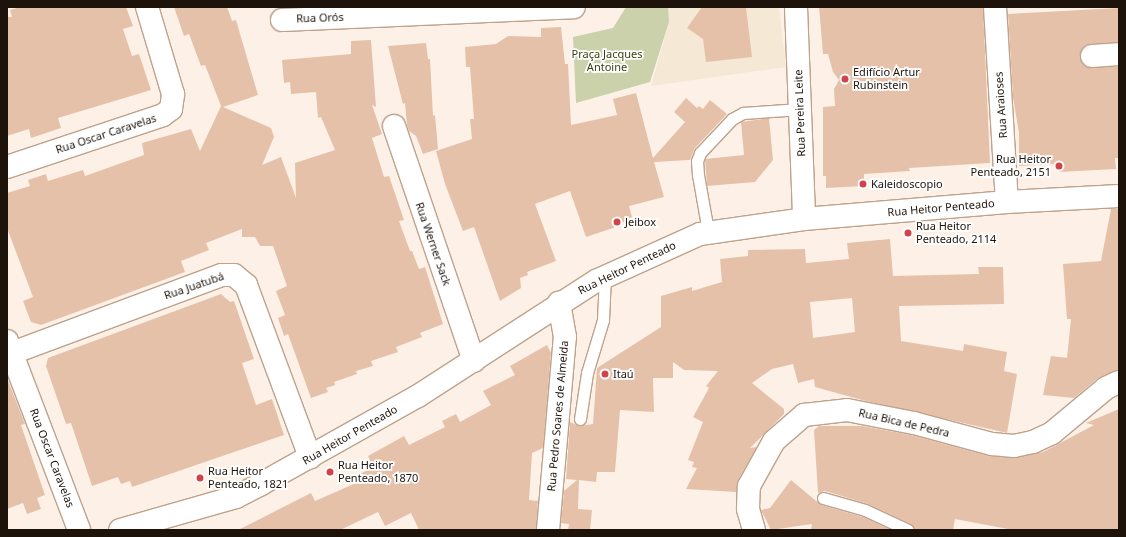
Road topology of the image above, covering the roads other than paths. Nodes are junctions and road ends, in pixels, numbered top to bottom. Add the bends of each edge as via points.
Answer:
1 (147, 7) edge
2 (574, 7) edge
3 (796, 7) edge
4 (994, 7) edge
5 (282, 20) dead end
6 (1119, 54) edge
7 (1092, 56) dead end
8 (800, 109) junction
9 (394, 126) dead end
10 (7, 167) edge
11 (1119, 196) edge
12 (1007, 202) junction
13 (804, 218) junction
14 (708, 231) junction
15 (605, 276) junction
16 (559, 303) junction
17 (10, 347) edge
18 (474, 361) junction
19 (1119, 382) edge
20 (580, 419) dead end
21 (310, 457) junction
22 (823, 498) dead end
23 (79, 530) edge
24 (120, 530) edge
25 (548, 530) edge
26 (754, 530) edge
27 (908, 530) edge

1 - 10 street, Rua Oscar Caravelas via 173,94 171,109 164,115
2 - 5 street, Rua Orós
3 - 8 street, Rua Pereira Leite
4 - 12 street, Rua Araioses
6 - 7 street
8 - 13 street, Rua Pereira Leite
8 - 14 lane via 743,113 732,119 700,153 697,161 698,175
9 - 18 street, Rua Werner Sack
11 - 12 street, Rua Heitor Penteado
12 - 13 street, Rua Heitor Penteado
13 - 14 street, Rua Heitor Penteado
14 - 15 street, Rua Heitor Penteado
15 - 16 street, Rua Heitor Penteado
15 - 20 lane via 603,320 587,373
16 - 18 street, Rua Heitor Penteado
16 - 25 street, Rua Pedro Soares de Almeida via 565,338
17 - 21 street, Rua Juatubá via 222,275 234,275 246,285
17 - 23 street, Rua Oscar Caravelas
18 - 21 street, Rua Heitor Penteado
19 - 26 street, Rua Bica de Pedra via 1106,388 1052,433 1033,442 1014,446 992,444 914,423 848,410 804,415 774,441 749,486 748,509
21 - 24 street, Rua Heitor Penteado via 236,497
22 - 27 lane via 865,510

